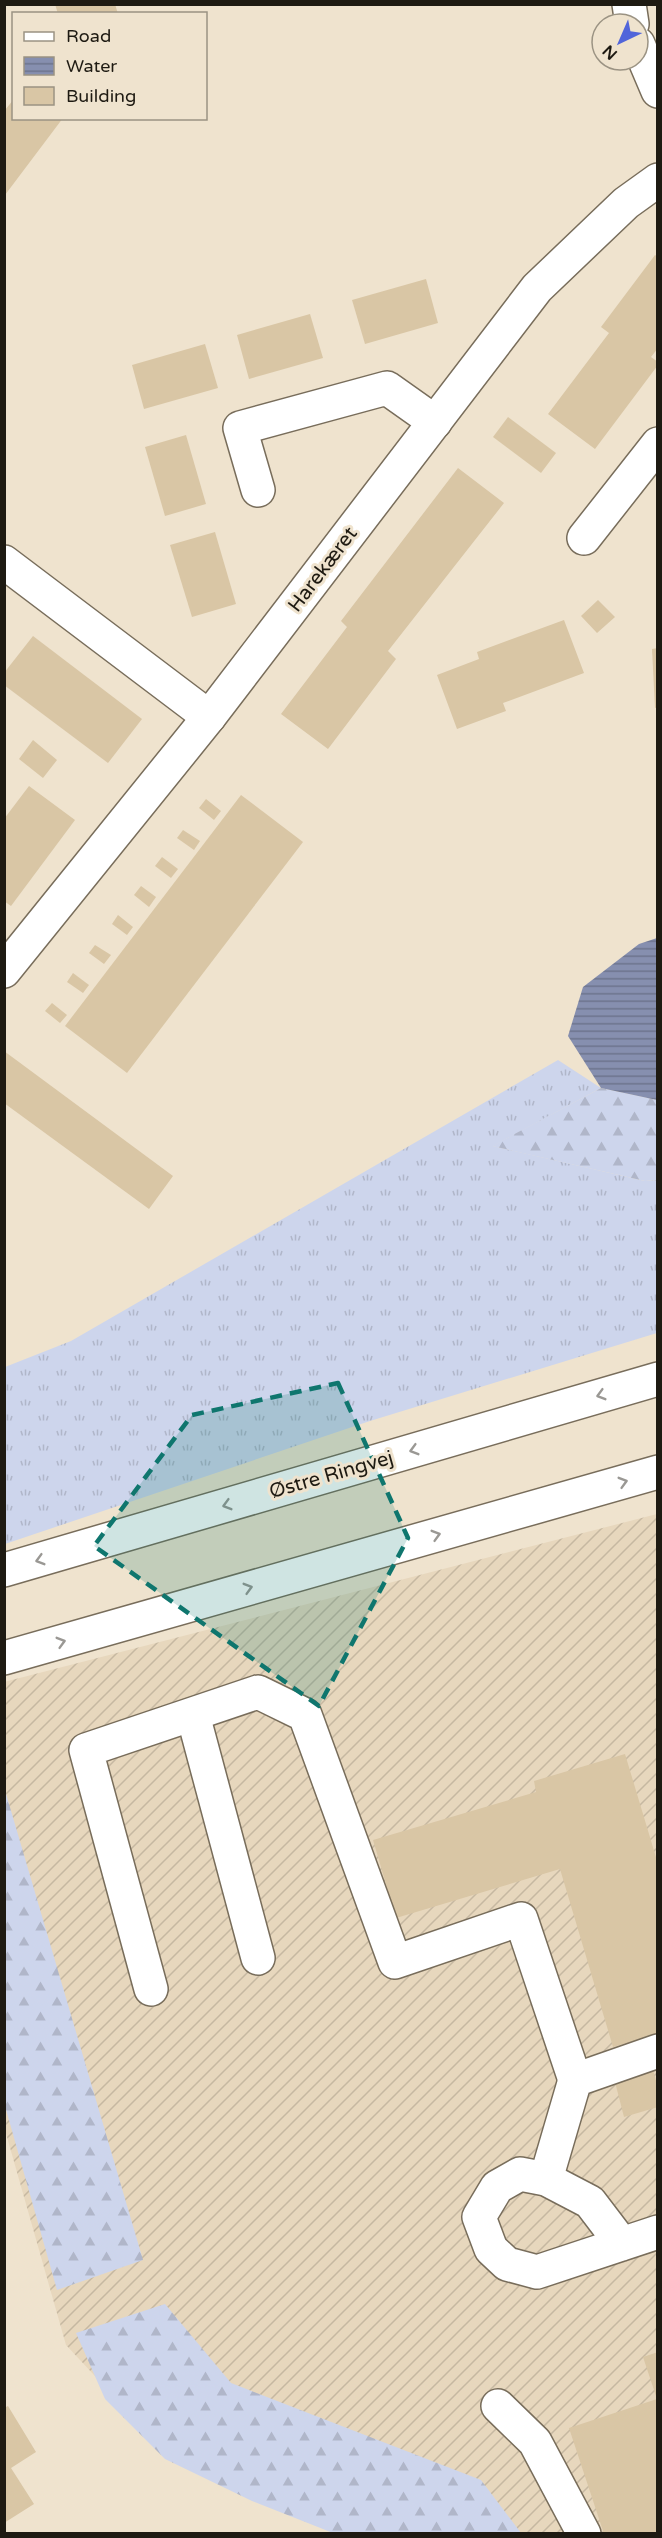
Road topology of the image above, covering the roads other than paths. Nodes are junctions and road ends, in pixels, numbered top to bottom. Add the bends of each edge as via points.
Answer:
1 (649, 72) edge
2 (657, 91) edge
3 (657, 180) edge
4 (435, 422) junction
5 (654, 456) edge
6 (258, 490) dead end
7 (584, 538) dead end
8 (4, 562) edge
9 (209, 717) junction
10 (4, 971) edge
11 (657, 1379) edge
12 (657, 1472) edge
13 (4, 1570) edge
14 (4, 1658) edge
15 (193, 1715) junction
16 (258, 1958) dead end
17 (151, 1989) dead end
18 (657, 2051) edge
19 (575, 2080) junction
20 (546, 2179) junction
21 (657, 2232) edge
22 (622, 2244) junction
23 (498, 2406) dead end
24 (584, 2534) edge

1 - 2 street
3 - 4 street, Harekæret via 626,203 537,288
4 - 6 street via 387,388 240,428
4 - 9 street, Harekæret
5 - 7 street
8 - 9 street
9 - 10 street, Harekæret
11 -> 13 street, Østre Ringvej
14 -> 12 street
15 - 16 street
15 - 17 street via 86,1750
15 - 19 street via 258,1692 305,1715 395,1962 521,1919
18 - 19 street
19 - 20 street
20 - 22 street via 590,2202
20 - 22 street via 520,2174 497,2187 480,2217 491,2249 507,2264 537,2272
21 - 22 street
23 - 24 street via 535,2442

